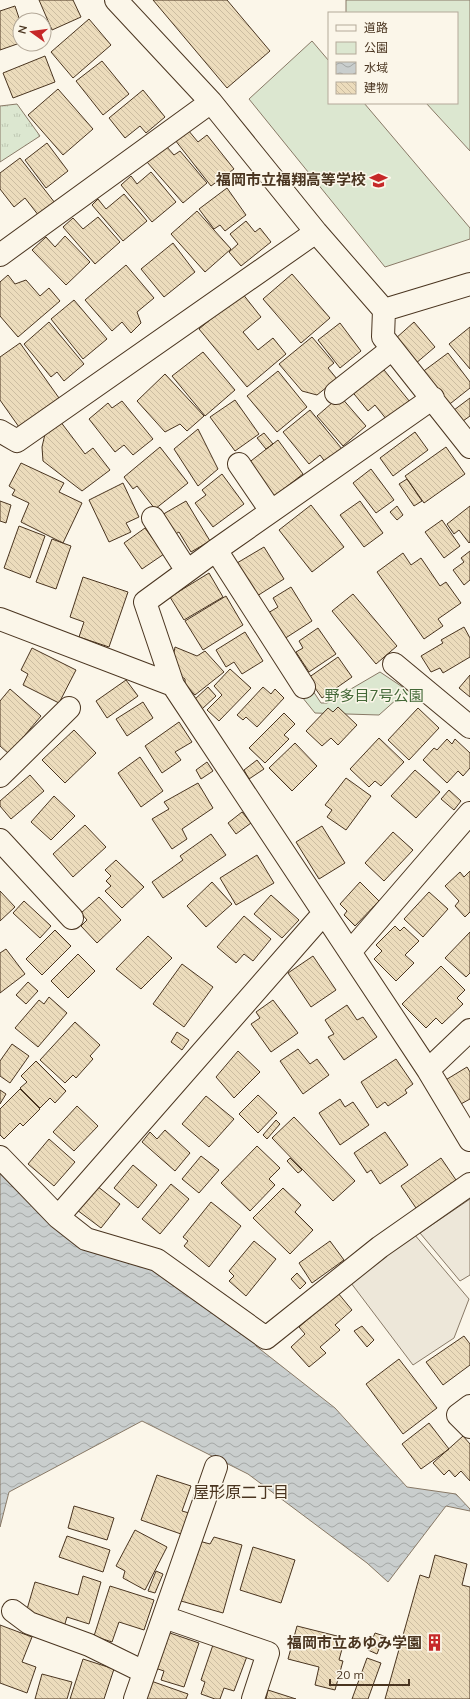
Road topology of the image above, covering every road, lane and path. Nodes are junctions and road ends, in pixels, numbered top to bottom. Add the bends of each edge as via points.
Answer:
1 (116, 0) edge
2 (211, 102) junction
3 (316, 232) junction
4 (0, 255) edge
5 (470, 284) edge
6 (384, 310) junction
7 (392, 349) junction
8 (336, 393) dead end
9 (433, 398) junction
10 (0, 431) edge
11 (470, 447) edge
12 (239, 464) dead end
13 (271, 512) junction
14 (153, 518) dead end
15 (216, 550) junction
16 (187, 571) junction
17 (0, 619) edge
18 (394, 664) dead end
19 (173, 685) junction
20 (304, 687) dead end
21 (69, 708) dead end
22 (470, 727) edge
23 (0, 776) edge
24 (470, 813) edge
25 (0, 840) edge
26 (324, 913) junction
27 (72, 918) dead end
28 (350, 952) junction
29 (470, 1030) edge
30 (428, 1070) junction
31 (470, 1140) edge
32 (0, 1157) edge
33 (470, 1184) edge
34 (58, 1217) junction
35 (470, 1406) edge
36 (470, 1427) edge
37 (216, 1467) dead end
38 (12, 1611) dead end
39 (164, 1616) junction
40 (144, 1672) junction
41 (135, 1699) edge
42 (253, 1699) edge

1 - 2 street
2 - 3 street
2 - 4 street
3 - 6 street
3 - 10 street via 17,441
5 - 6 street
6 - 7 street via 383,337
7 - 8 street
7 - 9 street
9 - 11 street
9 - 13 street
12 - 13 street
13 - 15 street
14 - 16 street
15 - 16 street
15 - 20 street
16 - 19 street via 145,602
17 - 19 street
18 - 22 street
19 - 26 street
21 - 23 street
24 - 28 street
25 - 27 street
26 - 28 street
26 - 34 street
28 - 30 street
29 - 30 street
30 - 31 street
32 - 34 street
33 - 34 street via 380,1247 266,1338 157,1260 86,1239
35 - 36 street via 458,1415
37 - 39 street
38 - 40 street via 29,1623 89,1645
39 - 40 street
39 - 42 street via 268,1653
40 - 41 street

